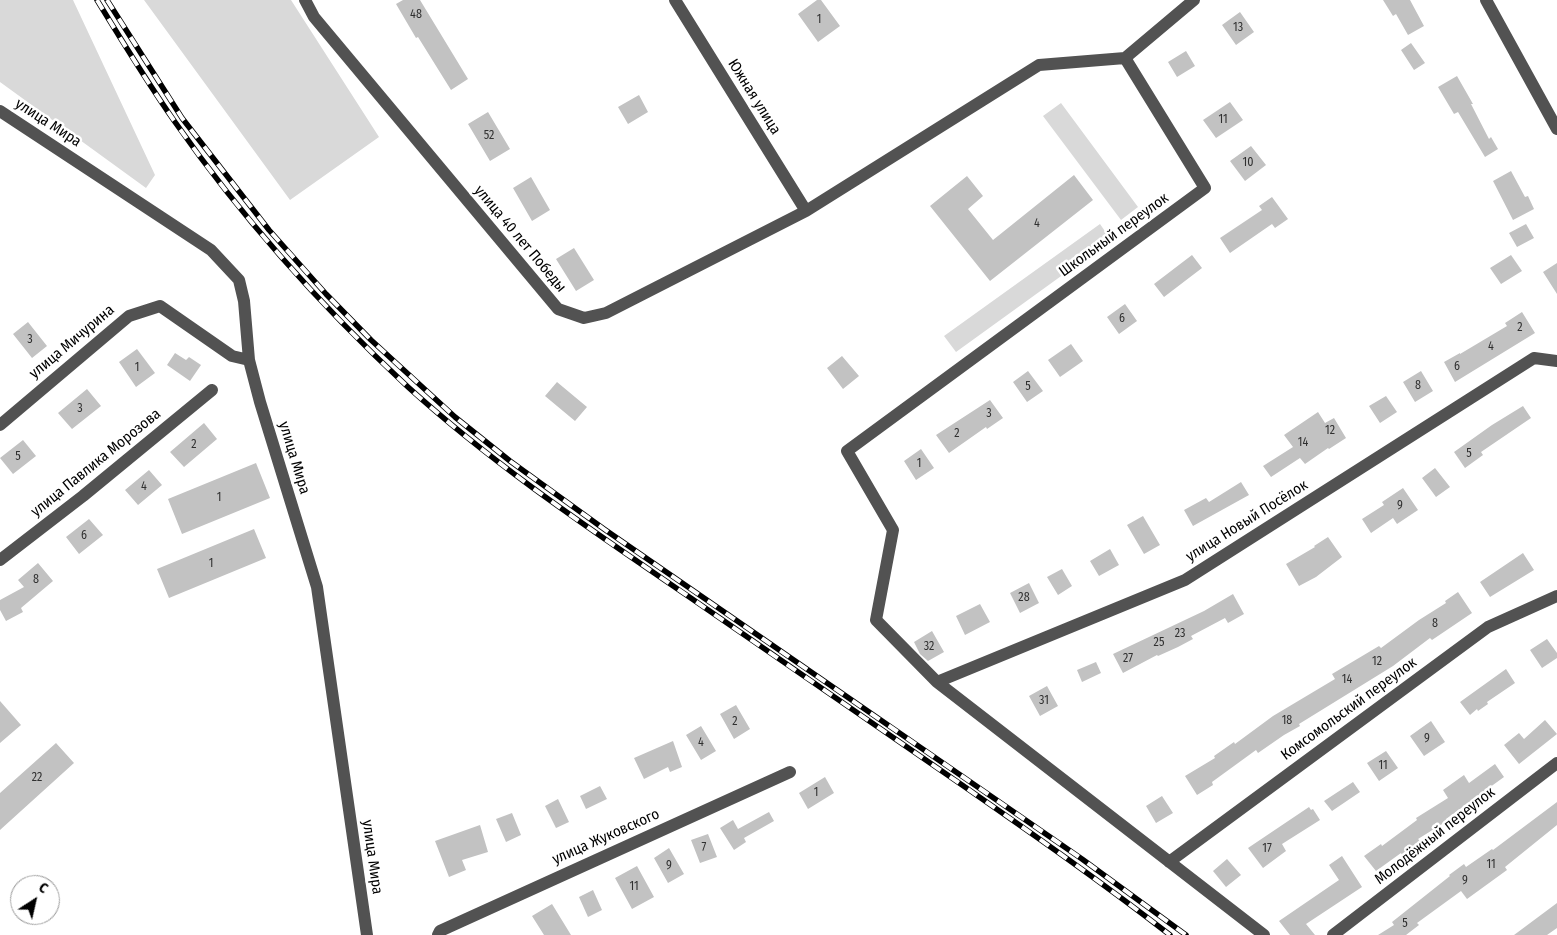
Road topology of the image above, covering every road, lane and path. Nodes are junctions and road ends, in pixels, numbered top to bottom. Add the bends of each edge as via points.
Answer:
1 (304, 0) edge
2 (675, 0) edge
3 (1194, 0) edge
4 (1486, 0) edge
5 (1125, 58) junction
6 (0, 111) edge
7 (1557, 129) edge
8 (806, 211) junction
9 (249, 360) junction
10 (1557, 361) edge
11 (212, 390) dead end
12 (0, 425) edge
13 (0, 560) edge
14 (1557, 596) edge
15 (937, 682) junction
16 (1557, 763) edge
17 (790, 772) dead end
18 (1169, 862) junction
19 (367, 935) edge
20 (438, 935) edge
21 (1264, 935) edge
22 (1333, 935) edge

1 - 8 street, улица 40 лет Победы via 314,17 558,309 584,318 606,313
2 - 8 street, Южная улица
3 - 5 street
4 - 7 street
5 - 8 street, улица 40 лет Победы via 1039,65
5 - 15 street, Школьный переулок via 1205,188 847,451 893,530 876,620
6 - 9 street, улица Мира via 211,250 239,280
9 - 12 street, улица Мичурина via 232,356 160,306 129,316
9 - 19 street, улица Мира via 316,587
10 - 15 street, улица Новый Посёлок via 1534,358 1185,580
11 - 13 street, улица Павлика Морозова
14 - 18 street, Комсомольский переулок via 1488,627
15 - 18 street
16 - 22 street, Молодёжный переулок
17 - 20 street, улица Жуковского via 440,931
18 - 21 street

